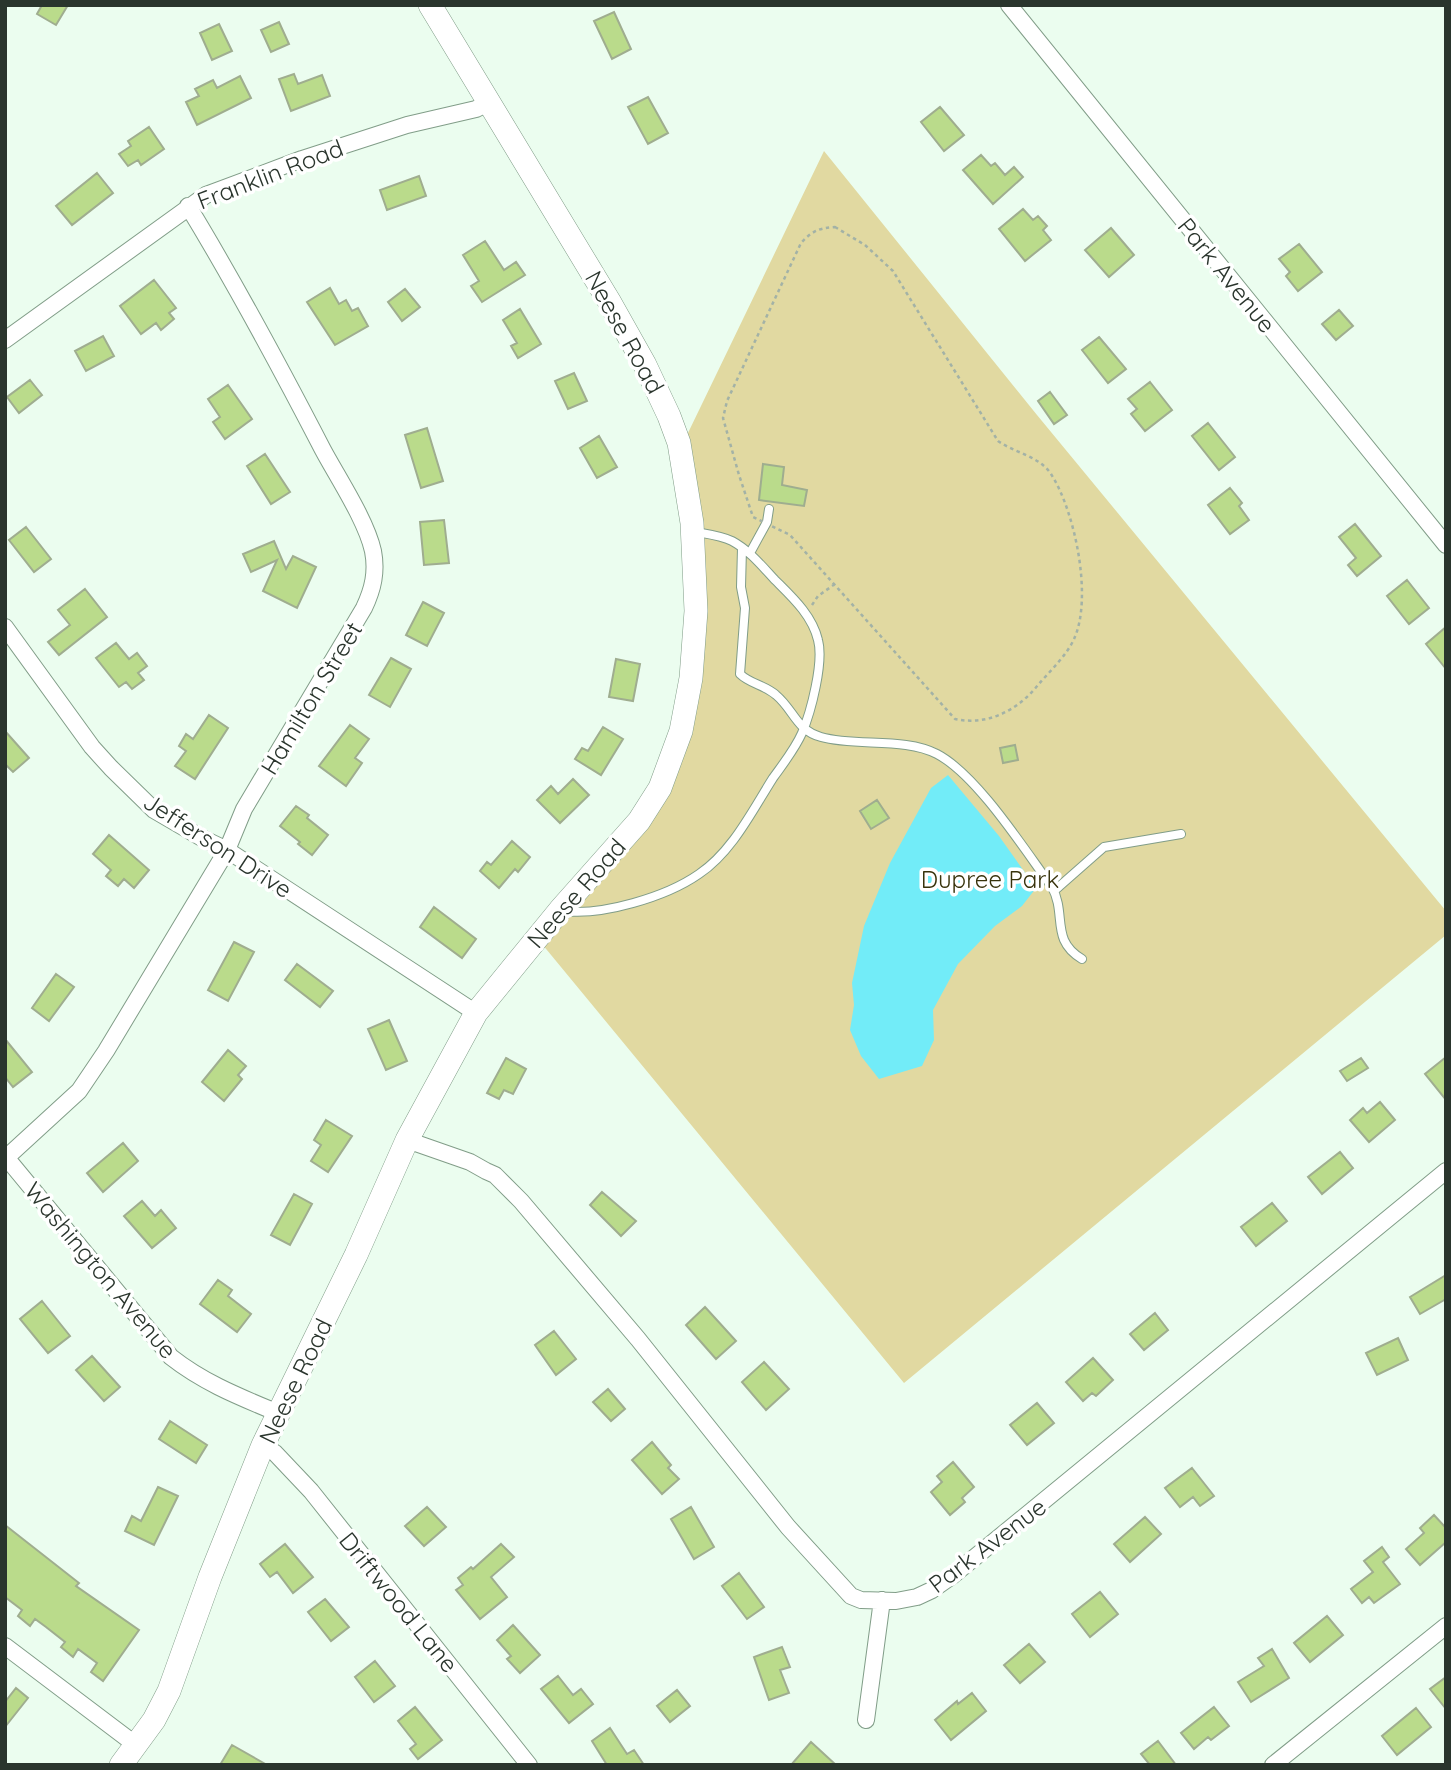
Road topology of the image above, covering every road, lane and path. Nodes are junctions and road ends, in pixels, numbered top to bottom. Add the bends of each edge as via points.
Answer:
1 (430, 5) edge
2 (1009, 5) edge
3 (488, 103) junction
4 (188, 206) junction
5 (5, 340) edge
6 (769, 509) dead end
7 (767, 522) junction
8 (692, 531) junction
9 (1446, 545) edge
10 (742, 548) junction
11 (750, 554) junction
12 (835, 584) junction
13 (806, 615) junction
14 (5, 627) edge
15 (803, 730) junction
16 (1181, 834) dead end
17 (227, 850) junction
18 (1054, 891) junction
19 (560, 910) junction
20 (1082, 959) dead end
21 (476, 1013) junction
22 (407, 1140) junction
23 (6, 1157) edge
24 (1446, 1171) edge
25 (278, 1413) junction
26 (263, 1445) junction
27 (882, 1600) junction
28 (1446, 1626) edge
29 (5, 1646) edge
30 (866, 1720) dead end
31 (136, 1745) junction
32 (121, 1765) edge
33 (529, 1765) edge
34 (1273, 1765) edge

1 - 3 street, Neese Road
2 - 9 street, Park Avenue
3 - 4 street, Franklin Road via 302,159 231,184
3 - 8 street, Neese Road via 558,213 656,387 678,443
4 - 5 street, Franklin Road
4 - 17 street, Hamilton Street via 360,521 373,550 375,574 364,608 244,809
6 - 7 lane
7 - 11 lane
7 - 12 path via 790,535
7 - 12 path via 753,517 723,418 801,243 820,228 835,227 865,245 893,271 998,441 1041,463 1051,475 1079,550 1080,614 1074,639 1027,699 989,719 965,721 946,710
8 - 10 lane via 731,540
8 - 19 street, Neese Road via 696,611 681,731 660,788 639,821
10 - 11 lane
10 - 15 lane via 745,608 740,674 774,692
11 - 13 lane
12 - 13 path via 818,596
13 - 15 lane via 820,654
14 - 17 street, Jefferson Drive via 111,768 154,810
15 - 18 lane via 822,738 913,746 936,753 974,784
15 - 19 lane via 724,852 699,874 647,899 579,913
16 - 18 lane via 1104,847
17 - 21 street, Jefferson Drive
17 - 23 street, Hamilton Street via 79,1091
18 - 20 lane via 1064,943
19 - 21 street, Neese Road
21 - 22 street, Neese Road
22 - 25 street, Neese Road
22 - 27 street, Park Avenue via 495,1175 851,1596
23 - 25 street, Washington Avenue via 171,1357 212,1385
24 - 27 street, Park Avenue via 953,1576 917,1597
25 - 26 street, Neese Road
26 - 31 street, Neese Road via 169,1691
26 - 33 street, Driftwood Lane via 311,1491
27 - 30 street
28 - 34 street
29 - 31 street
31 - 32 street, Neese Road

